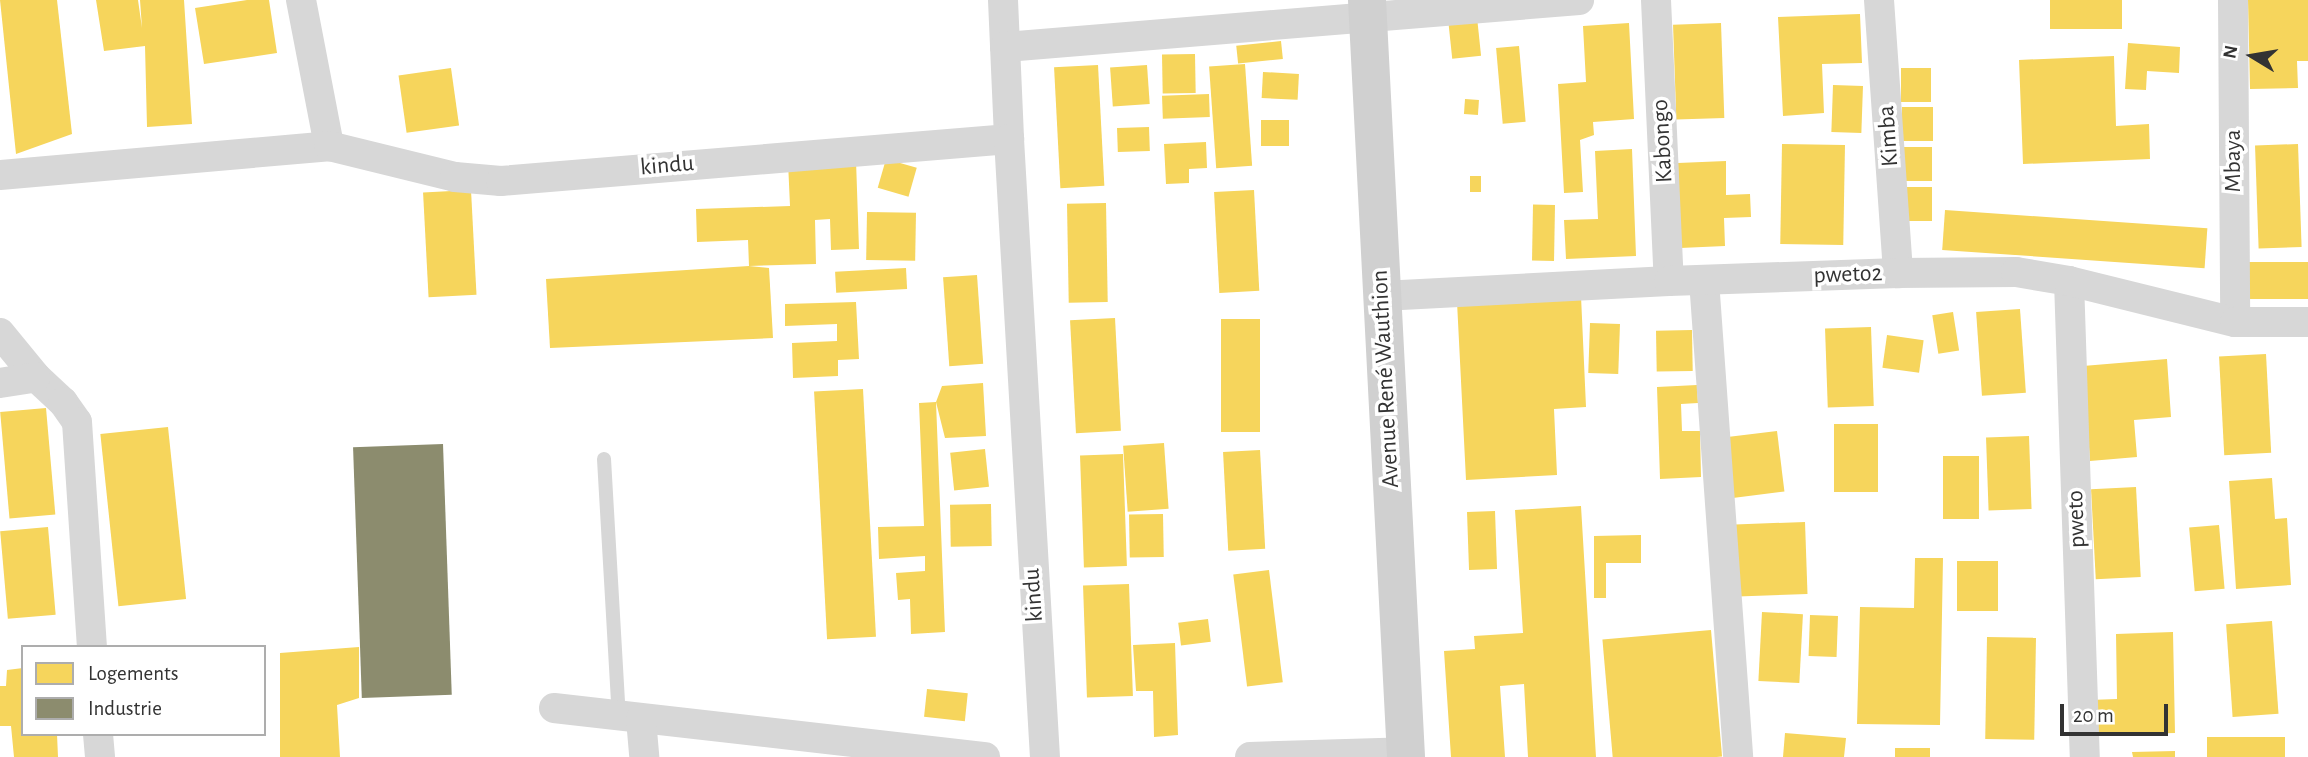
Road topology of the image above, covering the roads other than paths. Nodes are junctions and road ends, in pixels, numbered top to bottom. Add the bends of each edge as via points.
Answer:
1 (301, 0) edge
2 (1003, 0) edge
3 (1578, 0) edge
4 (1656, 0) edge
5 (1879, 0) edge
6 (2233, 0) edge
7 (1368, 8) edge
8 (1005, 47) junction
9 (1009, 139) junction
10 (329, 146) junction
11 (0, 175) edge
12 (1898, 273) junction
13 (1704, 280) junction
14 (1669, 281) junction
15 (2069, 281) junction
16 (1382, 296) junction
17 (2235, 322) junction
18 (2308, 322) edge
19 (0, 332) edge
20 (36, 377) junction
21 (0, 383) edge
22 (604, 459) dead end
23 (92, 645) edge
24 (554, 708) dead end
25 (630, 717) junction
26 (98, 736) edge
27 (1405, 755) edge
28 (100, 757) edge
29 (643, 757) edge
30 (985, 757) edge
31 (1045, 757) edge
32 (1250, 757) edge
33 (1738, 757) edge
34 (2085, 757) edge

1 - 10 street
2 - 8 street, kindu
3 - 7 street
4 - 14 street, Kabongo
5 - 12 street, Kimba
6 - 17 street, Mbaya
7 - 8 street
7 - 16 street, Avenue René Wauthion
8 - 9 street, kindu
9 - 10 street, kindu via 501,181 455,177
9 - 31 street, kindu
10 - 11 street, kindu
12 - 13 street, pweto2
12 - 15 street, pweto2 via 2016,272
13 - 14 street, pweto2
13 - 33 street
14 - 16 street, pweto2
15 - 17 street, pweto2
15 - 34 street, pweto
16 - 27 street, Avenue René Wauthion
17 - 18 street, pweto2
19 - 20 street
20 - 21 street
20 - 23 street via 63,401 76,422
22 - 25 lane
24 - 25 street
25 - 29 street
25 - 30 street
26 - 28 street
27 - 32 street

